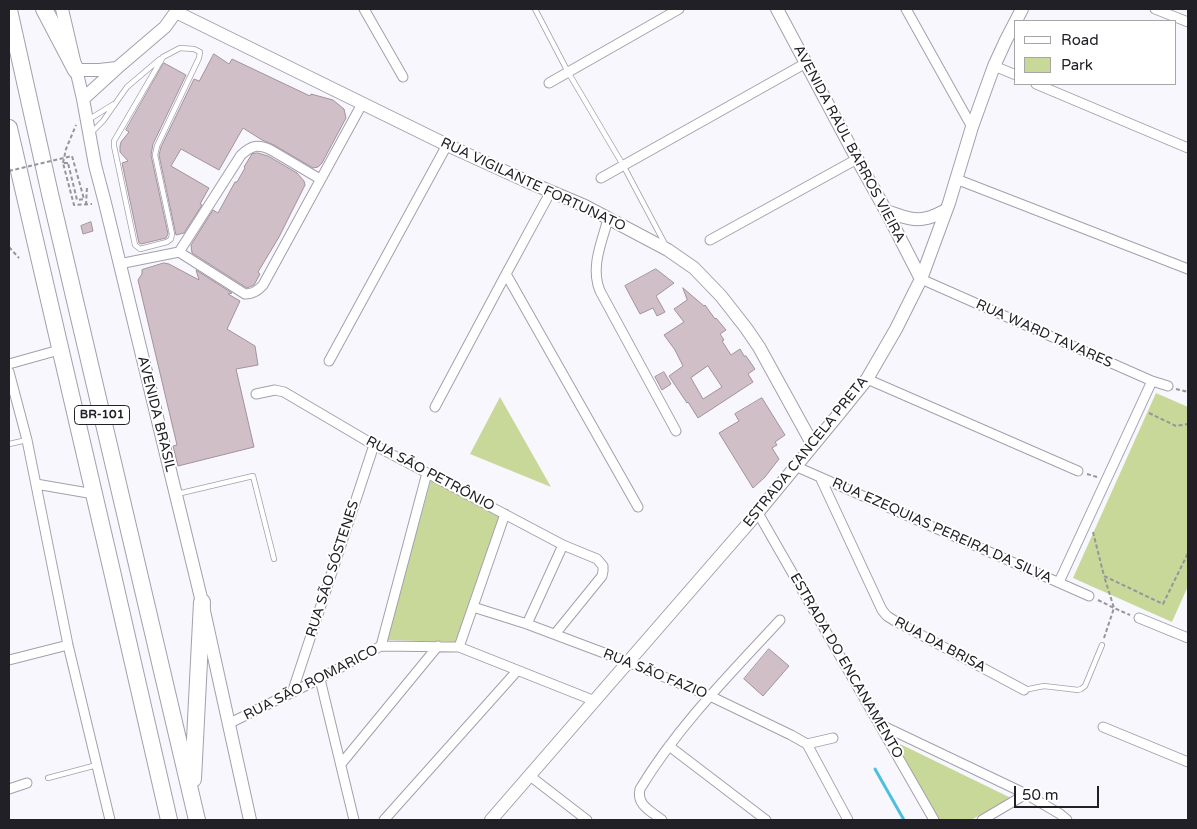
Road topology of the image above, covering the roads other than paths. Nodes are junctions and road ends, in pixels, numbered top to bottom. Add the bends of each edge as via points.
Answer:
1 (44, 9) edge
2 (62, 9) edge
3 (364, 9) edge
4 (535, 9) edge
5 (679, 9) edge
6 (776, 9) edge
7 (906, 9) edge
8 (1155, 9) edge
9 (9, 10) edge
10 (177, 11) edge
11 (1188, 22) edge
12 (1014, 24) edge
13 (163, 57) junction
14 (806, 63) junction
15 (994, 66) junction
16 (117, 68) junction
17 (76, 70) junction
18 (568, 72) junction
19 (1014, 74) edge
20 (403, 78) dead end
21 (549, 83) dead end
22 (1038, 85) edge
23 (83, 99) junction
24 (115, 104) junction
25 (362, 104) junction
26 (88, 124) junction
27 (972, 127) junction
28 (9, 128) edge
29 (447, 145) junction
30 (1188, 148) edge
31 (857, 159) junction
32 (623, 165) junction
33 (601, 178) dead end
34 (320, 179) junction
35 (956, 179) junction
36 (551, 191) junction
37 (946, 210) junction
38 (886, 211) junction
39 (608, 219) junction
40 (710, 240) dead end
41 (668, 250) junction
42 (178, 252) junction
43 (120, 264) junction
44 (1188, 270) edge
45 (506, 274) junction
46 (921, 279) junction
47 (59, 350) junction
48 (329, 361) dead end
49 (9, 364) edge
50 (9, 372) edge
51 (867, 379) junction
52 (1152, 381) junction
53 (1168, 386) dead end
54 (256, 394) dead end
55 (435, 408) dead end
56 (676, 431) dead end
57 (27, 440) junction
58 (9, 444) edge
59 (374, 445) junction
60 (813, 445) junction
61 (795, 466) junction
62 (1078, 471) road end
63 (427, 473) junction
64 (820, 477) junction
65 (36, 484) junction
66 (94, 494) junction
67 (176, 494) junction
68 (638, 507) dead end
69 (758, 513) junction
70 (505, 514) junction
71 (563, 545) junction
72 (274, 559) dead end
73 (1059, 582) junction
74 (1089, 596) road end
75 (202, 602) junction
76 (473, 607) junction
77 (1139, 618) road end
78 (780, 620) dead end
79 (527, 624) junction
80 (555, 634) junction
81 (1188, 638) edge
82 (68, 645) junction
83 (1102, 645) road end
84 (381, 646) junction
85 (438, 646) junction
86 (459, 647) junction
87 (9, 660) edge
88 (628, 662) junction
89 (517, 671) junction
90 (320, 679) junction
91 (1024, 690) joint
92 (292, 693) junction
93 (710, 696) junction
94 (594, 701) junction
95 (228, 724) junction
96 (879, 724) junction
97 (1103, 727) dead end
98 (834, 738) dead end
99 (807, 744) junction
100 (669, 746) junction
101 (1188, 762) edge
102 (340, 764) junction
103 (97, 765) junction
104 (530, 776) junction
105 (48, 778) dead end
106 (27, 783) dead end
107 (9, 789) edge
108 (1026, 794) junction
109 (192, 799) junction
110 (985, 819) edge
111 (110, 820) edge
112 (169, 820) edge
113 (197, 820) edge
114 (250, 820) edge
115 (354, 820) edge
116 (384, 820) edge
117 (491, 820) edge
118 (587, 820) edge
119 (662, 820) edge
120 (766, 820) edge
121 (848, 820) edge
122 (934, 820) edge
123 (1068, 820) edge

1 - 17 highway
2 - 17 street, AVENIDA BRASIL
3 - 20 street
4 - 18 lane
5 - 18 street
6 - 14 street, AVENIDA RAUL BARROS VIEIRA
7 - 27 street
8 - 11 street
9 - 109 highway, BR-101
10 - 16 street via 165,27
10 - 25 street, RUA VIGILANTE FORTUNATO
12 - 15 street, ESTRADA CANCELA PRETA
13 - 13 lane via 180,48 200,52 155,155 171,239 140,249 135,244 114,140
13 - 24 lane via 127,87
14 - 31 street, AVENIDA RAUL BARROS VIEIRA
14 - 32 street
15 - 19 street
15 - 27 street, ESTRADA CANCELA PRETA
16 - 17 street
16 - 23 street
17 - 23 street, AVENIDA BRASIL
18 - 21 street
18 - 32 lane
22 - 30 street
23 - 26 street, AVENIDA BRASIL
24 - 26 lane
24 - 26 lane via 103,121
25 - 29 street, RUA VIGILANTE FORTUNATO
25 - 34 street
26 - 43 street, AVENIDA BRASIL via 94,165
27 - 35 street, ESTRADA CANCELA PRETA
28 - 47 highway, BR-101
29 - 36 street, RUA VIGILANTE FORTUNATO
29 - 48 street
31 - 38 street, AVENIDA RAUL BARROS VIEIRA
31 - 40 street
32 - 33 street
32 - 41 lane
34 - 42 street via 264,147 248,149
34 - 42 street via 257,291 245,294
35 - 37 street, ESTRADA CANCELA PRETA
35 - 44 street
36 - 39 street, RUA VIGILANTE FORTUNATO
36 - 45 street
37 - 38 street via 918,219
37 - 46 street, ESTRADA CANCELA PRETA
38 - 46 street, AVENIDA RAUL BARROS VIEIRA
39 - 41 street, RUA VIGILANTE FORTUNATO
39 - 56 street via 595,265 596,283
41 - 60 street, RUA VIGILANTE FORTUNATO via 694,268 746,328
42 - 43 street
43 - 67 street, AVENIDA BRASIL
45 - 55 street
45 - 68 street
46 - 51 street, ESTRADA CANCELA PRETA
46 - 52 street, RUA WARD TAVARES
47 - 49 street
47 - 66 highway, BR-101
50 - 57 street
51 - 60 street, ESTRADA CANCELA PRETA
51 - 62 street
52 - 53 street, RUA WARD TAVARES
52 - 73 street
54 - 59 street, RUA SÃO PETRÔNIO via 276,390 284,392
57 - 58 lane
57 - 65 street
59 - 63 street, RUA SÃO PETRÔNIO
59 - 92 street, RUA SÃO SÓSTENES
60 - 61 street, ESTRADA CANCELA PRETA
61 - 64 street, RUA EZEQUIAS PEREIRA DA SILVA
61 - 69 street, ESTRADA CANCELA PRETA
63 - 70 street, RUA SÃO PETRÔNIO
63 - 84 street
64 - 73 street, RUA EZEQUIAS PEREIRA DA SILVA
64 - 91 street, RUA DA BRISA via 887,616
65 - 66 street
65 - 82 street
66 - 112 highway, BR-101
67 - 72 lane via 253,476
67 - 75 street, AVENIDA BRASIL
69 - 88 street, ESTRADA CANCELA PRETA
69 - 96 street, ESTRADA DO ENCANAMENTO
70 - 71 street, RUA SÃO PETRÔNIO
70 - 76 street
71 - 79 street
71 - 80 street, RUA SÃO PETRÔNIO via 597,559 603,571
73 - 74 street, RUA EZEQUIAS PEREIRA DA SILVA
75 - 95 street, AVENIDA BRASIL
75 - 109 highway
76 - 79 street, RUA SÃO FAZIO
76 - 86 street
77 - 81 street
78 - 93 street
79 - 80 street, RUA SÃO FAZIO
80 - 88 street, RUA SÃO FAZIO
82 - 87 street
82 - 103 street
83 - 91 lane via 1081,689 1044,686
84 - 85 street, RUA SÃO ROMARICO
84 - 90 street, RUA SÃO ROMARICO
85 - 86 street, RUA SÃO ROMARICO
85 - 102 street
86 - 89 street, RUA SÃO ROMARICO
88 - 93 street, RUA SÃO FAZIO
88 - 94 street, ESTRADA CANCELA PRETA
89 - 94 street, RUA SÃO ROMARICO
89 - 116 street
90 - 92 street, RUA SÃO ROMARICO
90 - 102 street
92 - 95 street, RUA SÃO ROMARICO
93 - 99 street, RUA SÃO FAZIO
93 - 100 street
94 - 104 street, ESTRADA CANCELA PRETA
95 - 114 street, AVENIDA BRASIL
96 - 108 street
96 - 122 street, ESTRADA DO ENCANAMENTO
97 - 101 street
98 - 99 street
99 - 121 street
100 - 119 street via 642,784 638,796 643,805
100 - 120 street
102 - 115 street
103 - 105 lane
103 - 111 street
104 - 117 street, ESTRADA CANCELA PRETA
104 - 118 street
106 - 107 street
108 - 110 street
108 - 123 street
109 - 113 highway, BR-101

